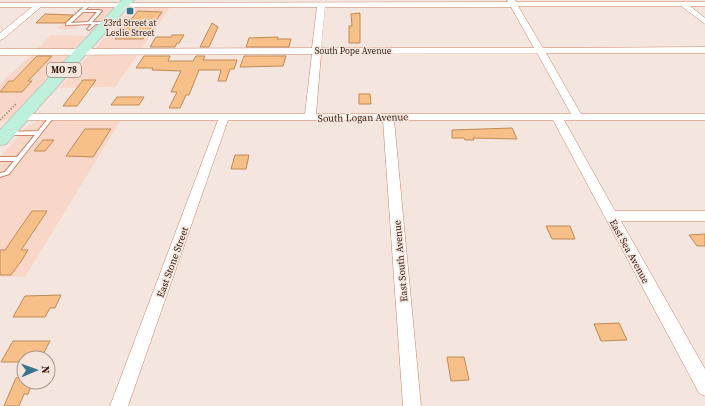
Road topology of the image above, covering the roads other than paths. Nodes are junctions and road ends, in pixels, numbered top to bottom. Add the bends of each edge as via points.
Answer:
1 (44, 0) edge
2 (366, 2) edge
3 (512, 2) edge
4 (126, 3) edge
5 (683, 4) junction
6 (705, 4) edge
7 (0, 5) edge
8 (38, 5) junction
9 (88, 5) junction
10 (321, 5) junction
11 (82, 11) junction
12 (705, 22) edge
13 (89, 23) junction
14 (101, 23) junction
15 (73, 24) junction
16 (68, 29) dead end
17 (89, 29) dead end
18 (0, 37) edge
19 (540, 50) junction
20 (705, 50) edge
21 (0, 52) edge
22 (81, 52) junction
23 (317, 52) junction
24 (388, 116) junction
25 (556, 116) junction
26 (577, 116) junction
27 (52, 117) junction
28 (224, 117) junction
29 (310, 117) junction
30 (705, 117) edge
31 (6, 128) edge
32 (39, 133) junction
33 (0, 159) edge
34 (19, 159) junction
35 (0, 175) edge
36 (611, 216) junction
37 (705, 216) edge
38 (705, 387) edge
39 (119, 406) edge
40 (412, 406) edge

1 - 8 street
2 - 3 street
2 - 10 street
3 - 5 street
3 - 19 street
4 - 9 street
4 - 10 street
4 - 14 main road, MO 78
5 - 6 street
5 - 12 street
7 - 8 street
8 - 9 street
8 - 18 street
9 - 11 lane
10 - 23 street
11 - 13 lane via 100,11
11 - 15 lane via 67,24
13 - 14 lane
13 - 15 lane
14 - 17 lane
14 - 22 main road, MO 78
15 - 16 lane
19 - 20 street, South Pope Avenue
19 - 23 street, South Pope Avenue
19 - 26 street
21 - 22 street, South Pope Avenue
22 - 23 street, South Pope Avenue
22 - 31 main road, MO 78
23 - 29 street
24 - 25 street, South Logan Avenue
24 - 29 street, South Logan Avenue
24 - 40 street, East South Avenue
25 - 26 street, South Logan Avenue
25 - 36 street, East Sea Avenue
26 - 30 street, South Logan Avenue
27 - 28 street, South Logan Avenue
27 - 31 street, South Logan Avenue
27 - 32 lane
28 - 29 street, South Logan Avenue
28 - 39 street, East Stone Street
31 - 32 lane
32 - 34 lane
33 - 34 lane
34 - 35 lane via 7,173
36 - 37 street
36 - 38 street, East Sea Avenue

